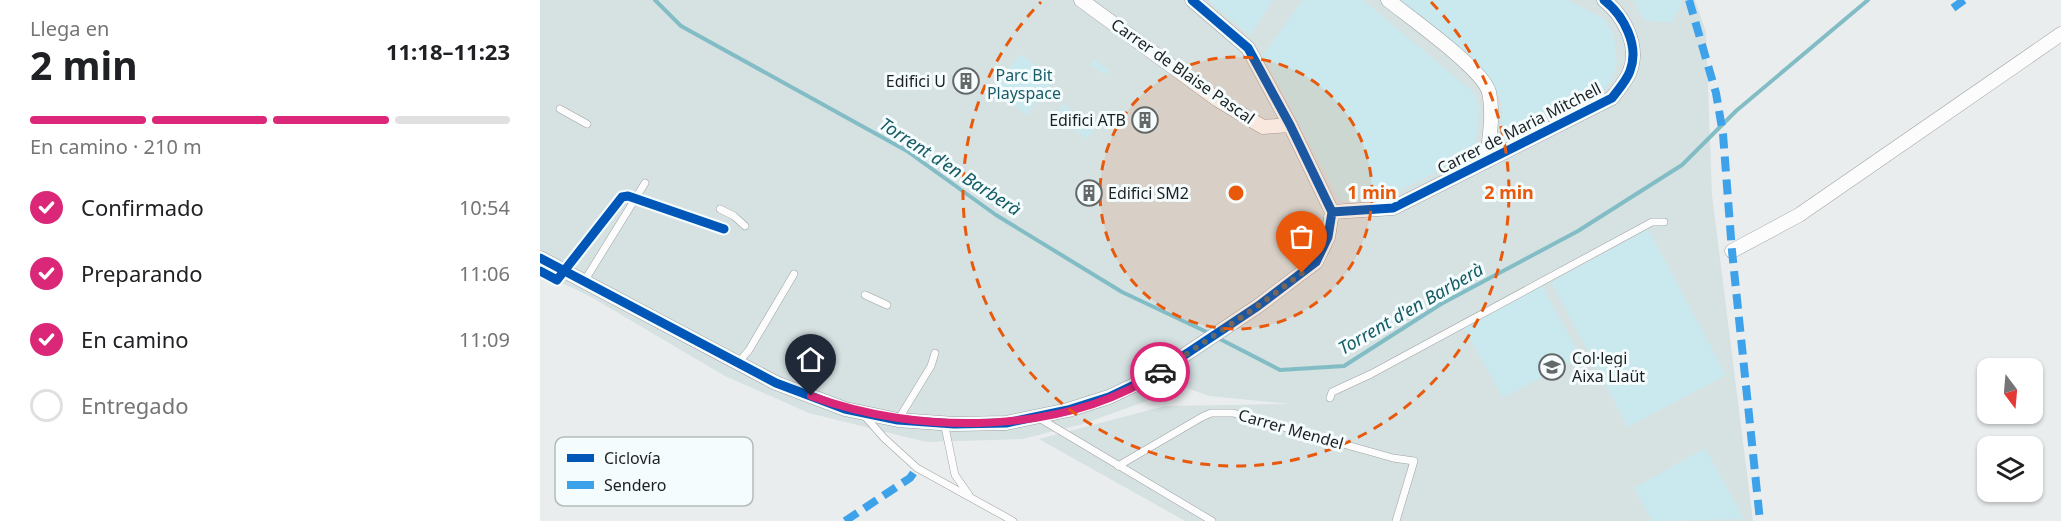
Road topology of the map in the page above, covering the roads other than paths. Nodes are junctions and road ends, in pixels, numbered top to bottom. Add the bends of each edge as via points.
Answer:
1 (1081, 0) edge
2 (1192, 0) edge
3 (1388, 0) edge
4 (1604, 0) edge
5 (2061, 34) edge
6 (560, 109) dead end
7 (587, 124) dead end
8 (1290, 125) junction
9 (1487, 161) junction
10 (645, 183) dead end
11 (720, 209) dead end
12 (1332, 212) junction
13 (1664, 222) dead end
14 (745, 226) dead end
15 (1732, 251) dead end
16 (540, 258) edge
17 (794, 274) dead end
18 (585, 280) junction
19 (865, 295) dead end
20 (887, 305) dead end
21 (935, 353) dead end
22 (738, 363) junction
23 (1330, 398) dead end
24 (861, 412) junction
25 (1037, 417) junction
26 (898, 420) junction
27 (944, 422) junction
28 (1118, 466) junction
29 (970, 498) junction
30 (1013, 521) edge
31 (1212, 521) edge
32 (1396, 521) edge

1 - 8 street, Carrer de Blaise Pascal via 1263,128
2 - 8 street via 1248,48
3 - 9 street via 1473,69 1488,89 1492,111
4 - 9 street, Carrer de Maria Mitchell via 1617,11 1631,39 1631,70 1612,98
5 - 15 street via 1799,215
6 - 7 lane
8 - 12 street
9 - 12 street, Carrer de Maria Mitchell via 1393,208
10 - 18 lane
11 - 14 lane
12 - 25 street via 1328,237 1316,262 1258,306 1154,376 1109,397
13 - 23 lane via 1652,222 1332,392
16 - 18 street
17 - 22 lane
18 - 22 street
19 - 20 lane
21 - 26 lane
22 - 24 street via 776,383
24 - 26 street
24 - 29 lane via 916,468
25 - 27 street via 1006,423
25 - 28 lane
26 - 27 street
27 - 29 lane via 955,475
28 - 31 lane
28 - 32 lane, Carrer Mendel via 1202,417 1233,413 1414,461
29 - 30 lane

